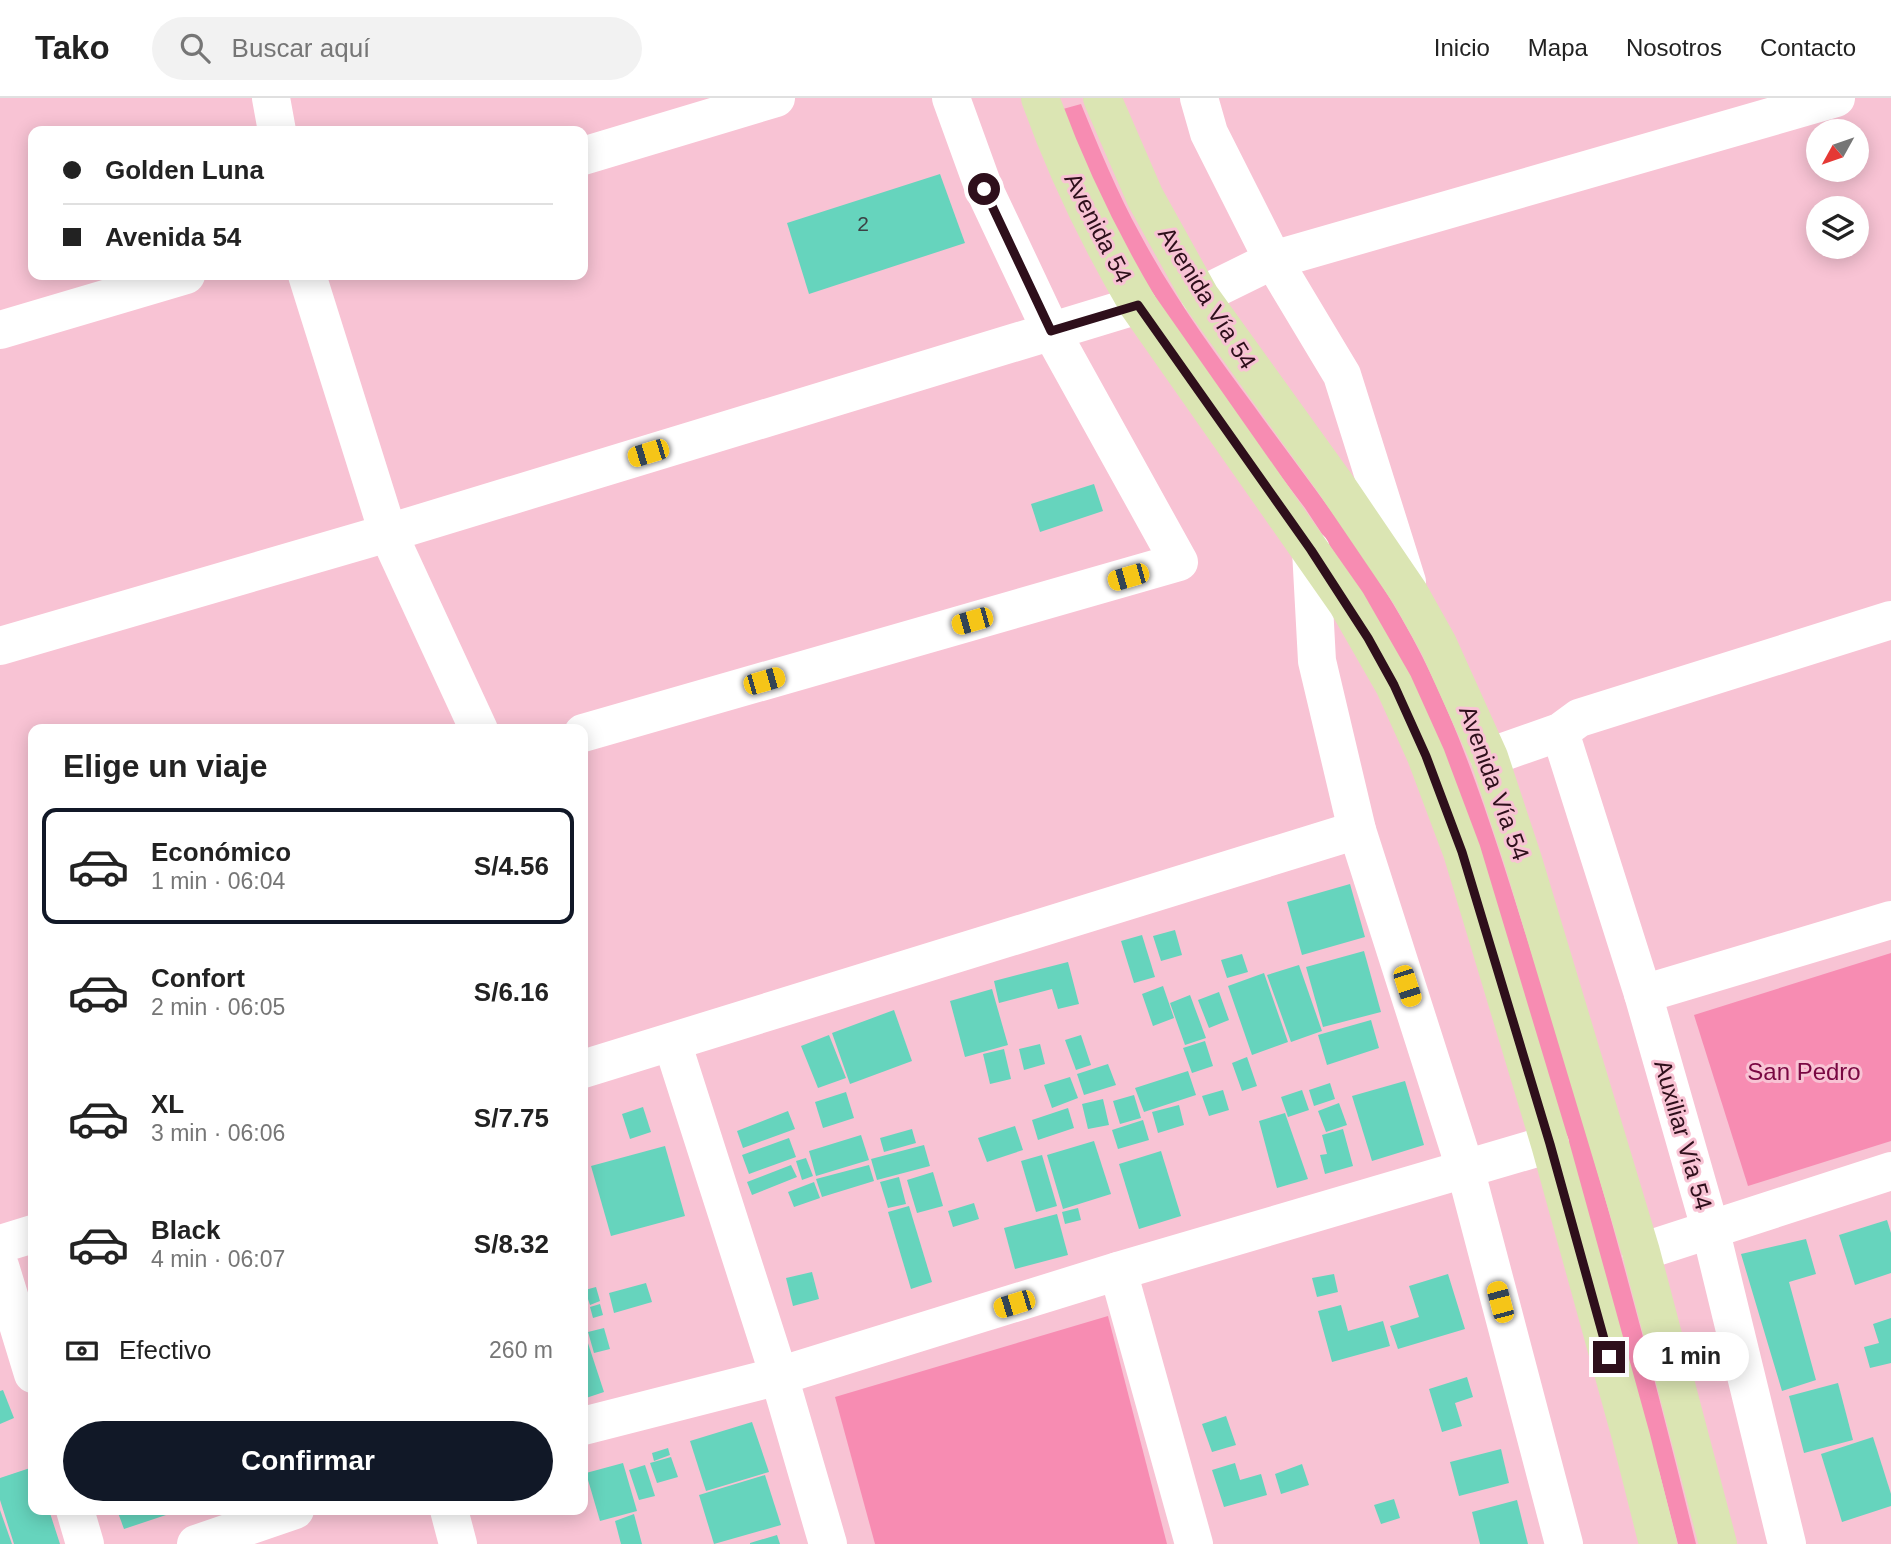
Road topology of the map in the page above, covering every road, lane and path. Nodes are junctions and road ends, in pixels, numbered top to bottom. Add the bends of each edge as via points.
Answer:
1 (271, 98) edge
2 (776, 98) edge
3 (951, 98) edge
4 (1040, 98) edge
5 (1102, 98) edge
6 (1199, 98) edge
7 (1836, 98) edge
8 (276, 126) edge
9 (588, 154) edge
10 (1273, 260) junction
11 (169, 280) edge
12 (309, 280) edge
13 (1199, 296) junction
14 (1138, 305) junction
15 (0, 330) edge
16 (1051, 331) junction
17 (388, 533) junction
18 (1311, 550) junction
19 (1410, 594) junction
20 (1891, 622) edge
21 (0, 646) edge
22 (476, 724) edge
23 (588, 732) edge
24 (1560, 732) junction
25 (1489, 757) junction
26 (1357, 830) junction
27 (1891, 920) edge
28 (1643, 994) junction
29 (672, 1042) junction
30 (588, 1067) edge
31 (1550, 1144) junction
32 (1465, 1168) junction
33 (1891, 1171) edge
34 (1710, 1228) junction
35 (28, 1236) edge
36 (0, 1244) edge
37 (1641, 1252) junction
38 (0, 1266) edge
39 (1118, 1271) junction
40 (28, 1358) edge
41 (779, 1376) junction
42 (588, 1425) edge
43 (76, 1515) edge
44 (280, 1515) edge
45 (450, 1515) edge
46 (85, 1544) edge
47 (196, 1544) edge
48 (458, 1544) edge
49 (828, 1544) edge
50 (1194, 1544) edge
51 (1564, 1544) edge
52 (1658, 1544) edge
53 (1717, 1544) edge
54 (1787, 1544) edge

1 - 8 street
2 - 9 street
3 - 16 street via 984,189
4 - 14 main road, Avenida 54 via 1089,218
5 - 13 main road, Avenida Vía 54 via 1145,197
6 - 10 street via 1209,134
7 - 10 street
10 - 13 street
10 - 19 street via 1342,375
11 - 15 street
12 - 17 street
13 - 19 main road, Avenida Vía 54
14 - 16 street
14 - 18 main road, Avenida 54
16 - 17 street
16 - 23 street via 1179,562
17 - 21 street
17 - 22 street
18 - 26 street via 1317,661
18 - 31 main road, Avenida 54 via 1368,638 1426,756 1462,852
19 - 25 main road, Avenida Vía 54
20 - 24 street via 1579,718
24 - 25 street
24 - 28 street, Auxiliar Vía 54
25 - 37 main road, Avenida Vía 54
26 - 29 street
26 - 32 street
27 - 28 street
28 - 34 street, Auxiliar Vía 54
29 - 30 street
29 - 41 street
31 - 32 street
31 - 52 main road, Avenida 54
32 - 39 street
32 - 51 street
33 - 34 street
34 - 37 street
34 - 54 street, Auxiliar Vía 54
35 - 36 street
37 - 53 main road, Avenida Vía 54
38 - 40 street
39 - 41 street
39 - 50 street
41 - 42 street
41 - 49 street
43 - 46 street
44 - 47 street
45 - 48 street

